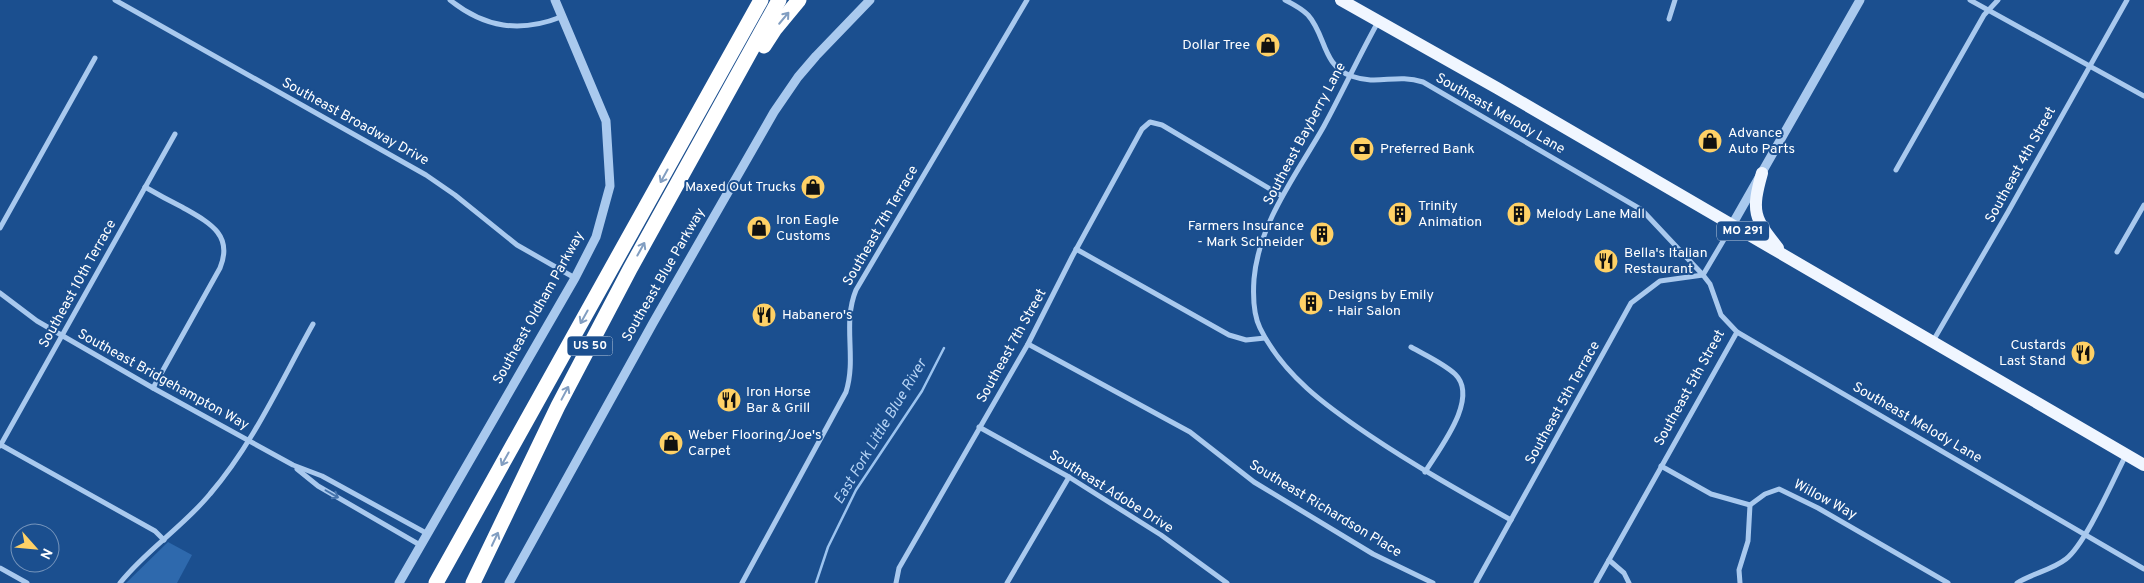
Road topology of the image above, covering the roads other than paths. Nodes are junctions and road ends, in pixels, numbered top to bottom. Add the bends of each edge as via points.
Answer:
1 (115, 0) edge
2 (450, 0) edge
3 (555, 0) edge
4 (749, 0) edge
5 (761, 0) edge
6 (779, 0) edge
7 (799, 0) edge
8 (870, 0) edge
9 (1027, 0) edge
10 (1285, 0) edge
11 (1341, 0) edge
12 (1675, 0) edge
13 (1860, 0) edge
14 (1970, 0) edge
15 (1998, 0) edge
16 (2126, 0) edge
17 (1988, 10) junction
18 (561, 17) junction
19 (1669, 19) dead end
20 (1378, 22) junction
21 (95, 58) dead end
22 (2090, 65) junction
23 (1350, 76) junction
24 (2144, 96) edge
25 (716, 114) junction
26 (688, 133) junction
27 (175, 134) dead end
28 (1896, 170) dead end
29 (1762, 173) junction
30 (145, 187) junction
31 (1282, 196) junction
32 (2144, 205) edge
33 (1732, 225) junction
34 (0, 228) edge
35 (1076, 250) junction
36 (2117, 252) dead end
37 (1783, 254) junction
38 (1703, 275) junction
39 (575, 278) junction
40 (0, 293) edge
41 (313, 324) dead end
42 (1737, 332) junction
43 (62, 336) junction
44 (1265, 338) junction
45 (1933, 341) junction
46 (1028, 344) junction
47 (1411, 347) dead end
48 (154, 388) junction
49 (980, 427) junction
50 (248, 441) junction
51 (0, 445) edge
52 (2126, 454) junction
53 (293, 465) junction
54 (2144, 465) edge
55 (1661, 466) junction
56 (1426, 472) junction
57 (1069, 476) junction
58 (1750, 504) junction
59 (1511, 520) junction
60 (426, 533) junction
61 (2085, 534) junction
62 (164, 540) junction
63 (420, 545) junction
64 (1609, 560) junction
65 (0, 568) edge
66 (2144, 569) edge
67 (27, 583) edge
68 (120, 583) edge
69 (399, 583) edge
70 (436, 583) edge
71 (473, 583) edge
72 (509, 583) edge
73 (742, 583) edge
74 (896, 583) edge
75 (1007, 583) edge
76 (1227, 583) edge
77 (1433, 583) edge
78 (1476, 583) edge
79 (1596, 583) edge
80 (1629, 583) edge
81 (1740, 583) edge
82 (1948, 583) edge
83 (2017, 583) edge

1 - 39 street, Southeast Broadway Drive via 420,172 518,244
2 - 18 street via 484,21 510,26 536,25
3 - 18 street, Southeast Oldham Parkway
4 - 26 highway via 689,118
5 - 26 highway, US 50
6 - 25 highway, US 50
25 -> 7 highway via 726,106 775,29
8 - 72 street, Southeast Blue Parkway via 807,66 770,120 652,323
9 - 73 street, Southeast 7th Terrace via 856,290 850,314 852,368 846,392
10 - 23 street, Southeast Melody Lane via 1307,14 1329,59
11 - 20 main road, MO 291
12 - 19 street
13 - 29 street
14 - 17 street
15 - 17 street
16 - 22 street, Southeast 4th Street
17 - 22 street
17 - 28 street
18 - 39 street, Southeast Oldham Parkway via 606,121 610,183 596,237
20 - 23 street, Southeast Bayberry Lane
20 - 33 main road, MO 291
21 - 34 street
22 - 24 street
22 - 45 street, Southeast 4th Street
23 - 31 street, Southeast Bayberry Lane
23 - 38 street, Southeast Melody Lane via 1369,81 1403,77 1423,82 1642,210
71 -> 25 highway, US 50 via 558,406
26 -> 70 highway, US 50
27 - 30 street, Southeast 10th Terrace
29 - 33 street
29 - 37 main road via 1755,204 1756,216
30 - 43 street, Southeast 10th Terrace
30 - 48 street via 211,224 222,240 224,250 220,268
31 - 35 street, Southeast 7th Street via 1150,122 1142,130
31 - 44 street, Southeast Bayberry Lane via 1260,250 1254,278 1255,312
32 - 36 street
33 - 37 main road, MO 291
33 - 38 street
35 - 44 street via 1229,335 1246,340
35 - 46 street, Southeast 7th Street
37 - 45 main road, MO 291
38 - 42 street, Southeast 5th Street via 1710,284 1721,315
38 - 59 street, Southeast 5th Terrace via 1660,281 1631,303
39 - 60 street, Southeast Oldham Parkway
40 - 43 street, Southeast Bridgehampton Way
41 - 50 street
42 - 55 street, Southeast 5th Street
42 - 61 street, Southeast Melody Lane
43 - 48 street, Southeast Bridgehampton Way
43 - 51 street, Southeast 10th Terrace
44 - 56 street, Southeast Bayberry Lane via 1297,380 1311,392
45 - 52 main road, MO 291
46 - 49 street, Southeast 7th Street
46 - 77 street, Southeast Richardson Place via 1190,432 1254,482 1373,554
47 - 56 street via 1455,374 1463,391 1461,410
48 - 50 street, Southeast Bridgehampton Way
49 - 57 street, Southeast Adobe Drive
49 - 74 street, Southeast 7th Street via 899,568
50 - 53 street, Southeast Bridgehampton Way
50 - 62 street via 211,493
51 - 62 street via 155,531
52 - 54 main road, MO 291
52 - 61 street
53 - 60 street, Southeast Bridgehampton Way via 322,476
53 -> 63 street, Southeast Bridgehampton Way via 318,486
55 - 58 street via 1711,494
55 - 64 street, Southeast 5th Street
56 - 59 street, Southeast Bayberry Lane
57 - 75 street
57 - 76 street, Southeast Adobe Drive via 1161,535
58 - 81 street via 1748,541
58 - 82 street, Willow Way via 1779,489
59 - 78 street, Southeast 5th Terrace
60 - 63 street, Southeast Oldham Parkway
61 - 66 street, Southeast Melody Lane
61 - 83 street via 2065,560
62 - 68 street
63 - 69 street, Southeast Oldham Parkway
64 - 79 street, Southeast 5th Street
64 - 80 street via 1624,573
65 - 67 street

